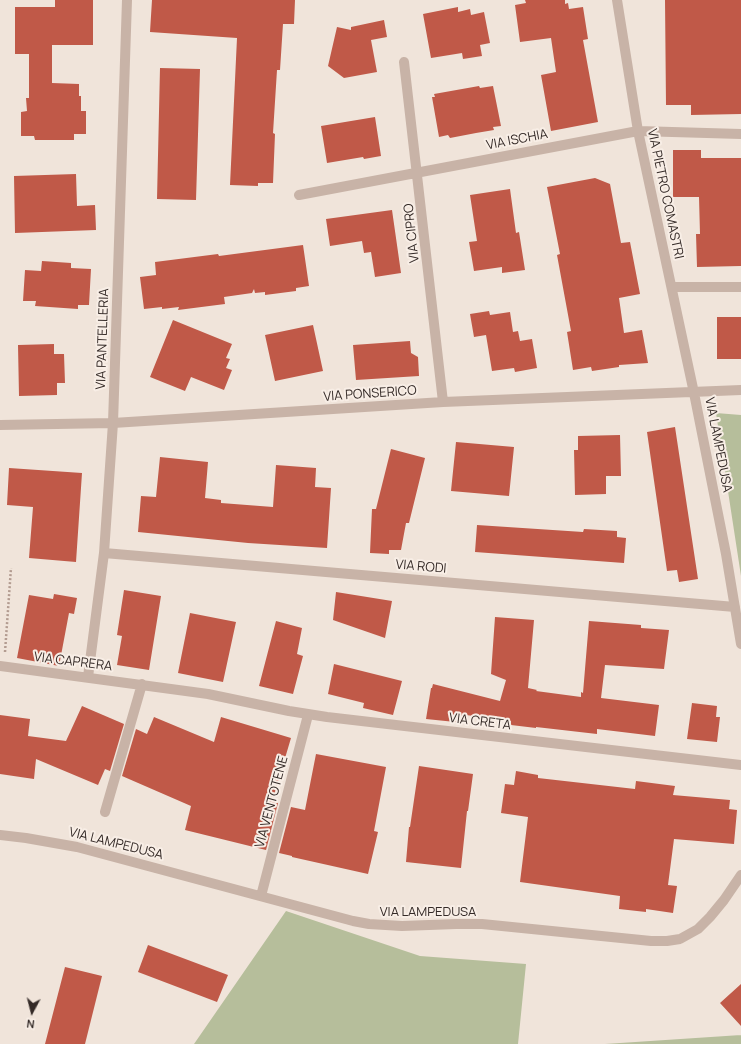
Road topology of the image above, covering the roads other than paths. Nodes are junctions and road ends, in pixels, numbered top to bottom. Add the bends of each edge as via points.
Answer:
1 (127, 0) edge
2 (617, 0) edge
3 (404, 62) dead end
4 (638, 131) junction
5 (741, 134) edge
6 (418, 172) junction
7 (299, 195) dead end
8 (672, 287) junction
9 (741, 287) edge
10 (741, 390) edge
11 (694, 393) junction
12 (443, 402) junction
13 (113, 423) junction
14 (0, 425) edge
15 (104, 553) junction
16 (735, 607) junction
17 (741, 644) edge
18 (2, 666) edge
19 (88, 677) junction
20 (142, 684) junction
21 (217, 696) joint
22 (308, 715) junction
23 (741, 765) edge
24 (105, 812) dead end
25 (0, 835) edge
26 (741, 875) edge
27 (261, 896) junction

1 - 13 street, VIA PANTELLERIA
2 - 4 street, VIA PIETRO COMASTRI
3 - 6 street, VIA CIPRO
4 - 5 street, VIA ISCHIA
4 - 6 street, VIA ISCHIA
4 - 8 street, VIA PIETRO COMASTRI
6 - 7 street, VIA ISCHIA
6 - 12 street, VIA CIPRO
8 - 9 street
8 - 11 street, VIA PIETRO COMASTRI
10 - 11 street, VIA PONSERICO
11 - 12 street, VIA PONSERICO
11 - 16 street, VIA LAMPEDUSA
12 - 13 street, VIA PONSERICO
13 - 14 street, VIA PONSERICO
13 - 15 street, VIA PANTELLERIA
15 - 16 street, VIA RODI
15 - 19 street, VIA PANTELLERIA
16 - 17 street, VIA LAMPEDUSA
18 - 19 street, VIA CAPRERA
19 - 20 street, VIA CAPRERA
20 - 21 street, VIA CAPRERA
20 - 24 street
21 - 22 street, VIA CRETA
22 - 23 street, VIA CRETA
22 - 27 street, VIA VENTOTENE
25 - 27 street, VIA LAMPEDUSA via 77,847
26 - 27 street, VIA LAMPEDUSA via 704,924 692,934 667,941 482,924 369,924

